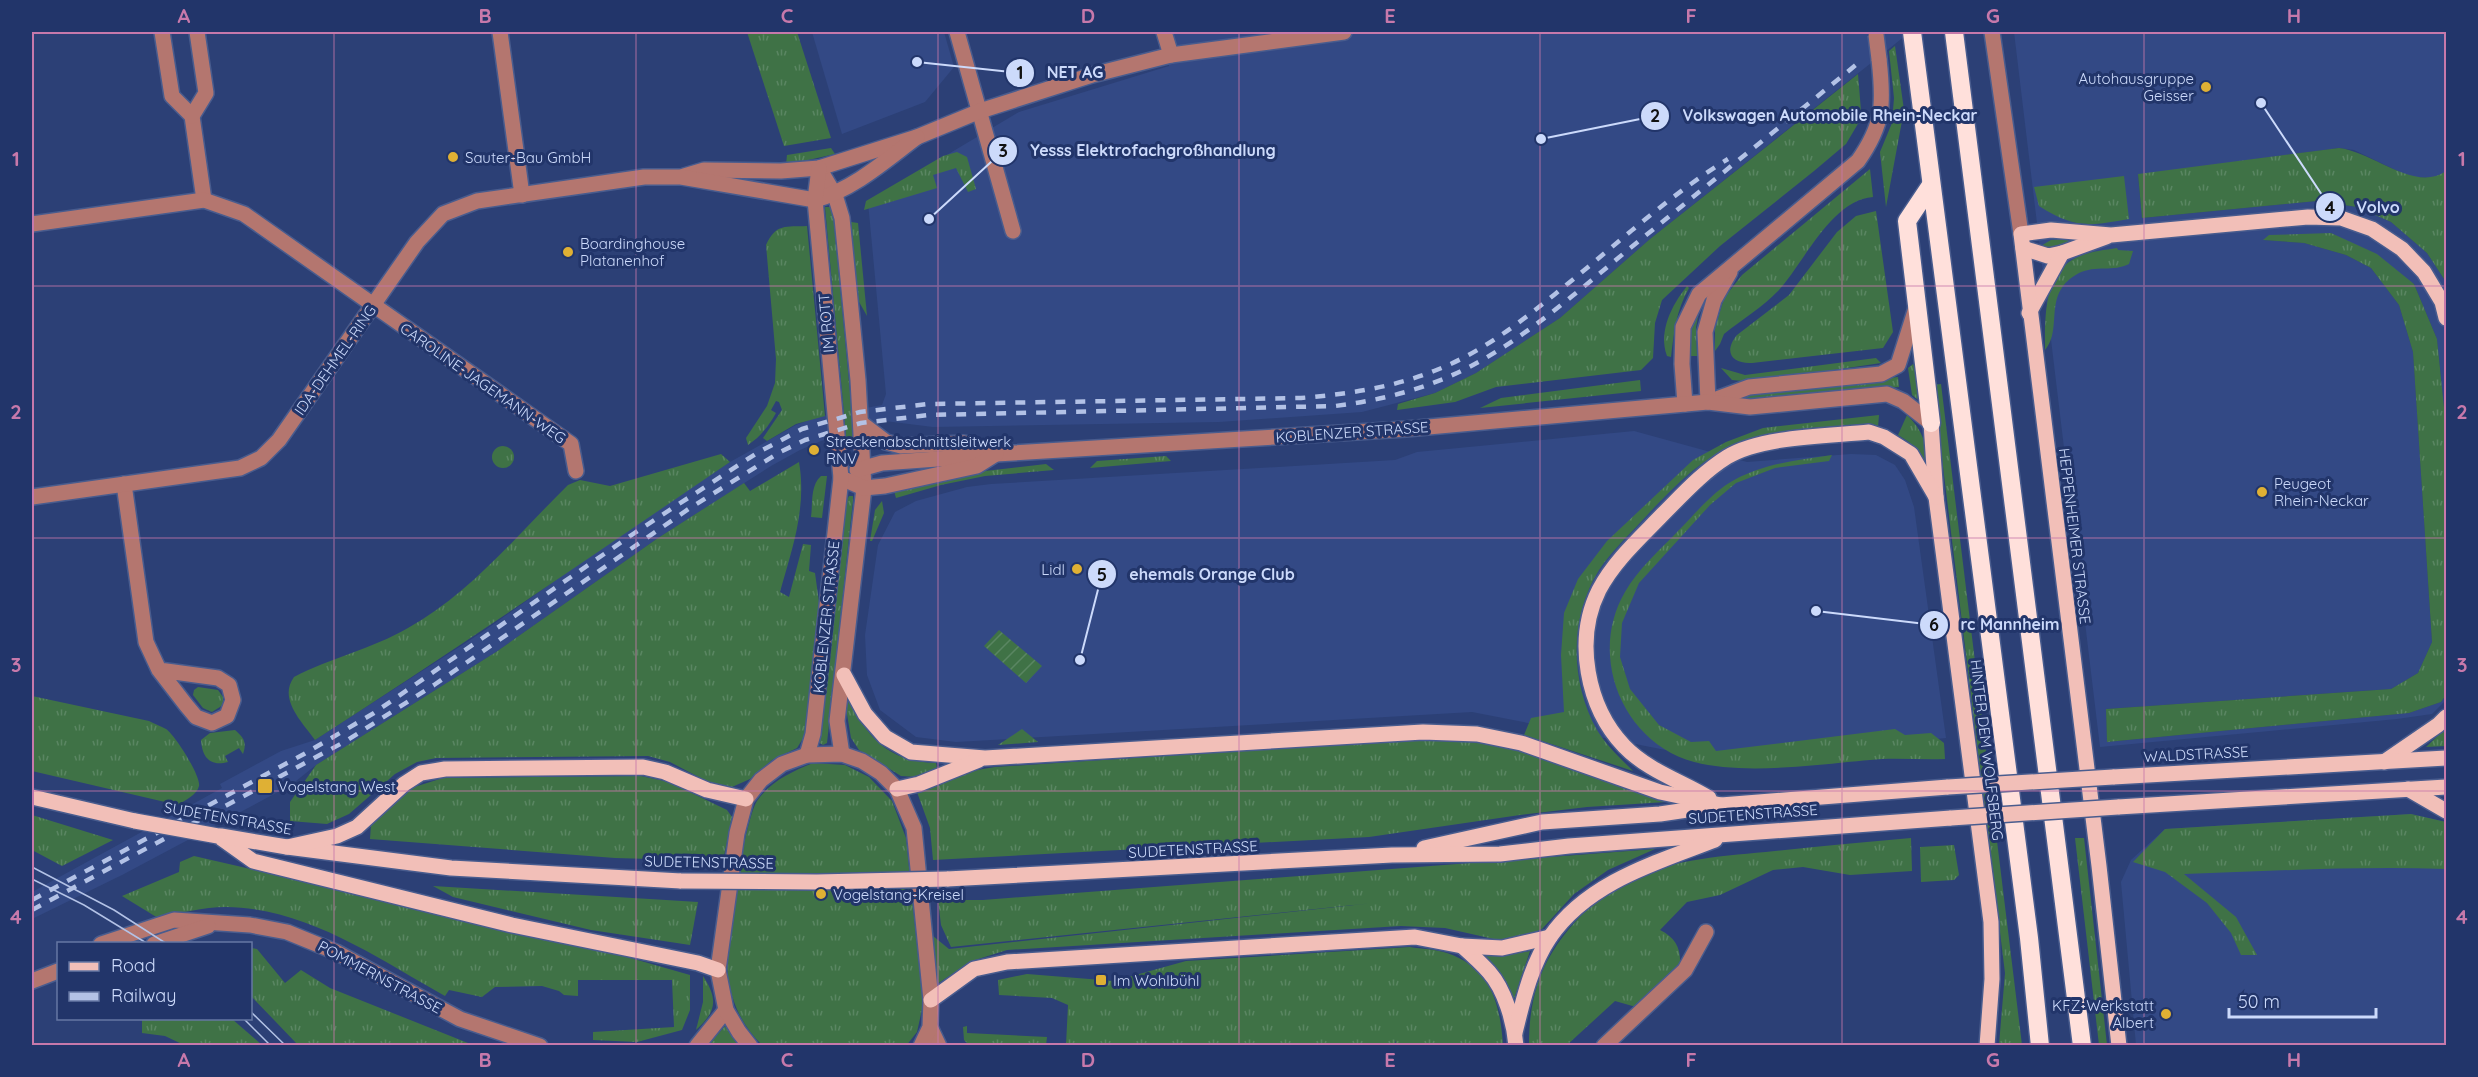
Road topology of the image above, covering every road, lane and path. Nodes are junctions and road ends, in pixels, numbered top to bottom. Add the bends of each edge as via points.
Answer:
1 (162, 32) edge
2 (197, 32) edge
3 (500, 32) edge
4 (957, 32) edge
5 (1164, 32) edge
6 (1344, 32) edge
7 (1912, 32) edge
8 (1954, 32) edge
9 (1992, 32) edge
10 (1876, 33) edge
11 (1171, 55) junction
12 (980, 111) junction
13 (192, 116) junction
14 (917, 137) junction
15 (819, 168) junction
16 (681, 177) junction
17 (522, 195) junction
18 (835, 195) junction
19 (1928, 197) junction
20 (204, 200) junction
21 (815, 200) junction
22 (32, 224) edge
23 (1013, 231) dead end
24 (2111, 235) junction
25 (2022, 241) junction
26 (2062, 253) junction
27 (1736, 261) junction
28 (1918, 303) junction
29 (373, 306) junction
30 (2029, 313) junction
31 (2446, 318) edge
32 (1708, 402) junction
33 (1685, 404) junction
34 (861, 423) junction
35 (1931, 423) junction
36 (989, 451) junction
37 (864, 467) junction
38 (576, 471) dead end
39 (841, 478) junction
40 (124, 484) junction
41 (864, 488) junction
42 (32, 497) edge
43 (1936, 497) junction
44 (159, 670) junction
45 (844, 675) junction
46 (2446, 717) edge
47 (807, 754) junction
48 (842, 754) junction
49 (985, 758) junction
50 (2446, 758) edge
51 (2384, 762) junction
52 (1948, 787) joint
53 (2446, 787) edge
54 (897, 789) junction
55 (2408, 789) junction
56 (32, 797) edge
57 (746, 799) junction
58 (1720, 804) junction
59 (2446, 811) edge
60 (1732, 834) junction
61 (218, 836) junction
62 (287, 847) junction
63 (1392, 855) junction
64 (217, 923) junction
65 (1706, 932) dead end
66 (1550, 938) junction
67 (106, 942) edge
68 (160, 942) edge
69 (1462, 946) junction
70 (718, 970) junction
71 (57, 971) edge
72 (32, 981) edge
73 (931, 1000) junction
74 (726, 1010) junction
75 (930, 1027) junction
76 (1516, 1039) edge
77 (540, 1046) edge
78 (697, 1046) edge
79 (750, 1046) edge
80 (921, 1046) edge
81 (939, 1046) edge
82 (1604, 1046) edge
83 (1987, 1046) edge
84 (2040, 1046) edge
85 (2082, 1046) edge
86 (2119, 1046) edge

1 - 13 street via 172,96
2 - 13 street via 206,93
3 - 17 street
4 - 12 street
5 - 11 street
6 - 11 street
7 - 19 highway
8 - 85 highway
9 - 25 street, HEPPENHEIMER STRASSE
10 - 27 street, bridge via 1881,114 1872,140 1838,180
11 - 12 street via 1092,75
12 - 14 street
12 - 23 street
13 - 20 street
14 - 15 street, IDA-DEHMEL-RING
14 - 18 street
15 - 16 street, IDA-DEHMEL-RING via 704,170
15 - 18 street, IM ROTT
15 - 21 street, IM ROTT
16 - 17 street, IDA-DEHMEL-RING via 644,177
16 - 21 street, IDA-DEHMEL-RING
17 - 29 street, IDA-DEHMEL-RING via 477,201 443,214 417,242
18 - 21 street
18 - 34 street, IM ROTT via 842,218
19 - 28 highway via 1907,221
19 - 84 highway via 2029,938
20 - 22 street
20 - 29 street, CAROLINE-JAGEMANN-WEG via 244,214
21 - 39 street, IM ROTT
24 - 25 main road via 2051,230
24 - 26 main road
24 - 31 main road via 2308,217 2342,218 2372,229 2402,249 2424,272 2442,302
25 - 26 main road via 2048,256
25 - 30 main road, HEPPENHEIMER STRASSE
26 - 30 main road
27 - 32 street via 1714,300 1705,332
27 - 33 street via 1699,294 1683,327
28 - 32 street, KOBLENZER STRASSE via 1898,365 1881,374 1749,387
28 - 35 highway
29 - 38 street, CAROLINE-JAGEMANN-WEG via 571,444
29 - 40 street, IDA-DEHMEL-RING via 279,440 261,458 240,468
30 - 86 main road, HEPPENHEIMER STRASSE
32 - 33 street, KOBLENZER STRASSE
32 - 35 street, KOBLENZER STRASSE via 1750,407 1887,394 1903,400
33 - 36 street, KOBLENZER STRASSE via 1395,430
34 - 36 street, KOBLENZER STRASSE via 886,442 901,446 964,443
34 - 37 street, IM ROTT
35 - 43 main road, HINTER DEM WOLFSBERG
36 - 37 street, KOBLENZER STRASSE
36 - 41 street, KOBLENZER STRASSE via 977,466
37 - 39 street, KOBLENZER STRASSE
37 - 41 street, KOBLENZER STRASSE
39 - 41 street
39 - 47 street, KOBLENZER STRASSE via 813,734
40 - 42 street, IDA-DEHMEL-RING
40 - 44 street via 144,632
41 - 45 street, KOBLENZER STRASSE
43 - 58 main road via 1911,454 1884,437 1869,432 1774,441 1729,456 1693,483 1623,556 1599,591 1586,631 1588,674 1601,715 1624,747 1648,766
43 - 83 main road, HINTER DEM WOLFSBERG via 1991,922
44 - 44 street via 196,717 212,723 227,716 233,700 229,685 218,678
45 - 48 street, KOBLENZER STRASSE via 837,721
45 - 49 main road via 865,714 885,737 911,752
46 - 51 main road
47 - 48 street
47 - 57 street via 782,764 761,780
48 - 54 street via 881,773
49 - 54 main road
49 - 58 main road via 1423,732 1477,734 1521,743 1660,792
50 - 51 main road, WALDSTRASSE
51 - 52 main road, WALDSTRASSE, bridge
52 - 58 main road, SUDETENSTRASSE
53 - 55 main road
54 - 73 street via 914,828
55 - 59 main road
55 - 60 main road, SUDETENSTRASSE, bridge
56 - 61 main road, SUDETENSTRASSE, bridge
57 - 62 main road via 643,767 445,768 421,773 404,784 357,827 337,836
57 - 70 street via 737,832
58 - 63 main road, SUDETENSTRASSE via 1542,822
60 - 63 main road, SUDETENSTRASSE via 1500,854
60 - 66 main road via 1634,871 1599,890 1577,906
61 - 62 main road, SUDETENSTRASSE
61 - 70 main road via 253,861 512,925
62 - 63 main road, SUDETENSTRASSE, bridge via 451,868 681,881 817,882 947,879
64 - 67 street, POMMERNSTRASSE via 174,920
64 - 68 street, POMMERNSTRASSE
64 - 77 street, POMMERNSTRASSE via 250,925 307,939 460,1019
65 - 82 street via 1684,970
66 - 69 main road via 1502,948
66 - 76 main road via 1524,996
69 - 73 main road via 1415,937 1007,962 974,969
69 - 76 main road via 1490,973 1502,992
70 - 74 street
71 - 72 street
73 - 75 street
74 - 78 street
74 - 79 street
75 - 80 street
75 - 81 street

